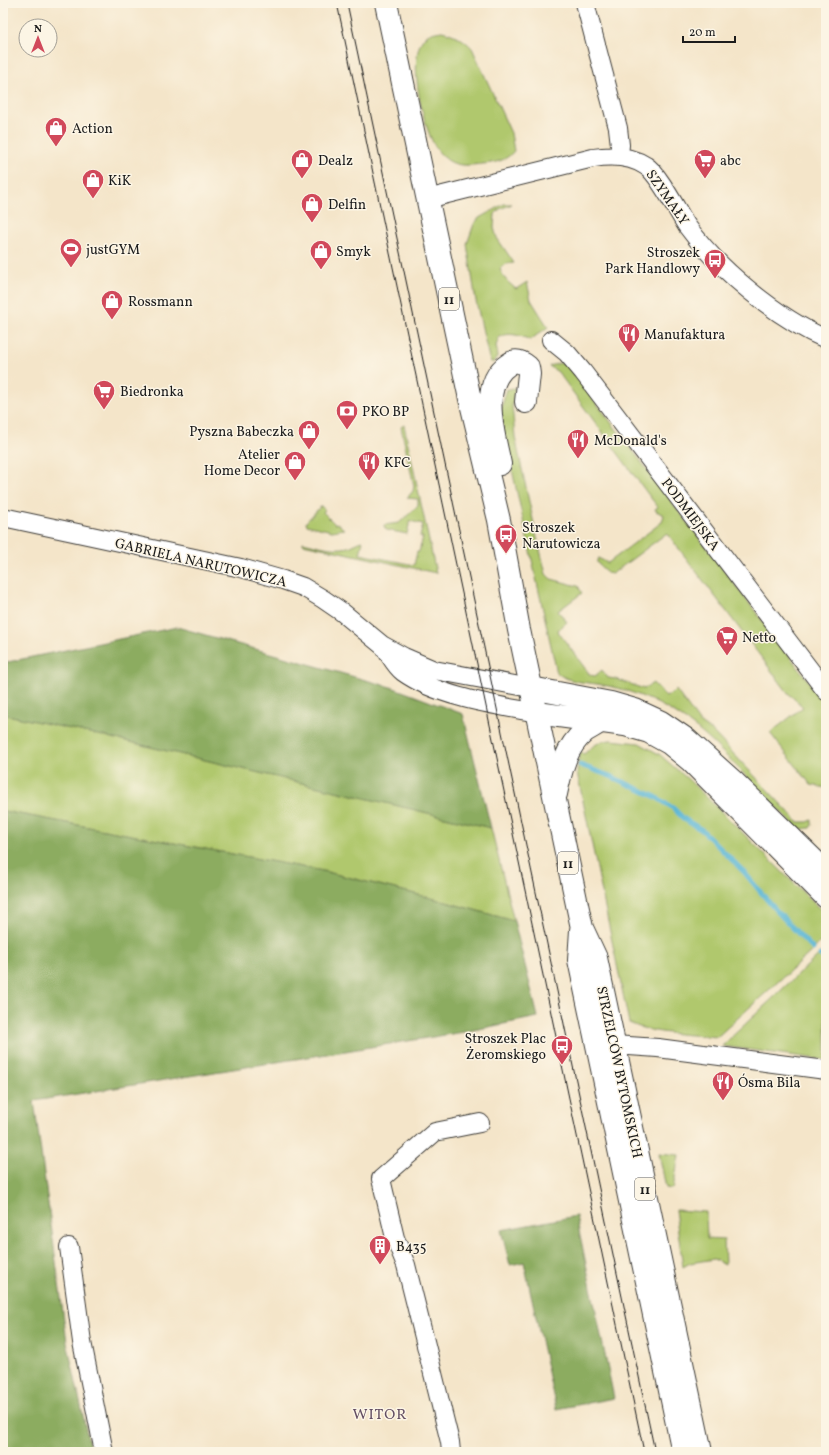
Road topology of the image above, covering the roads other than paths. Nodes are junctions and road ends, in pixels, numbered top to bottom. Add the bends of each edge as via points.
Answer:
1 (386, 3) edge
2 (585, 3) edge
3 (618, 156) junction
4 (427, 199) junction
5 (826, 339) edge
6 (551, 340) dead end
7 (526, 402) dead end
8 (3, 517) edge
9 (499, 520) junction
10 (382, 645) junction
11 (531, 688) junction
12 (826, 691) edge
13 (537, 713) junction
14 (600, 722) junction
15 (555, 799) junction
16 (826, 872) edge
17 (826, 897) edge
18 (582, 928) junction
19 (614, 1045) junction
20 (826, 1070) edge
21 (480, 1123) dead end
22 (69, 1247) dead end
23 (104, 1452) edge
24 (451, 1452) edge
25 (683, 1452) edge
26 (701, 1452) edge

1 - 4 main road, 11
2 - 3 street via 618,128
3 - 4 street, SZYMAŁY via 593,158
3 - 5 street, SZYMAŁY via 648,166 697,239 734,278 774,309
4 - 9 main road, 11
6 - 12 street, PODMIEJSKA via 567,353 583,372
7 - 9 main road via 528,367 523,362 512,362 499,374 490,400 490,414 505,484
8 - 10 street, GABRIELA NARUTOWICZA via 241,568 283,580 303,587 324,599
9 - 11 main road, 11
10 - 11 street, GABRIELA NARUTOWICZA via 434,670
10 - 13 street, GABRIELA NARUTOWICZA via 402,671 433,688 485,703
11 - 13 main road, 11
11 - 16 main road via 611,703 661,722 686,739 735,783
13 - 14 main road
13 - 15 main road, STRZELCÓW BYTOMSKICH / 11
14 - 15 main road via 584,732 572,744 567,753
14 - 17 main road via 625,725 649,732 669,743 691,761
15 - 18 main road, STRZELCÓW BYTOMSKICH / 11
18 - 19 main road, STRZELCÓW BYTOMSKICH / 11 via 596,958
18 - 25 main road, STRZELCÓW BYTOMSKICH / 11 via 579,960
19 - 20 street via 658,1048
19 - 26 main road, STRZELCÓW BYTOMSKICH / 11
21 - 24 street via 435,1132 381,1179 395,1238 406,1265
22 - 23 street via 82,1342

